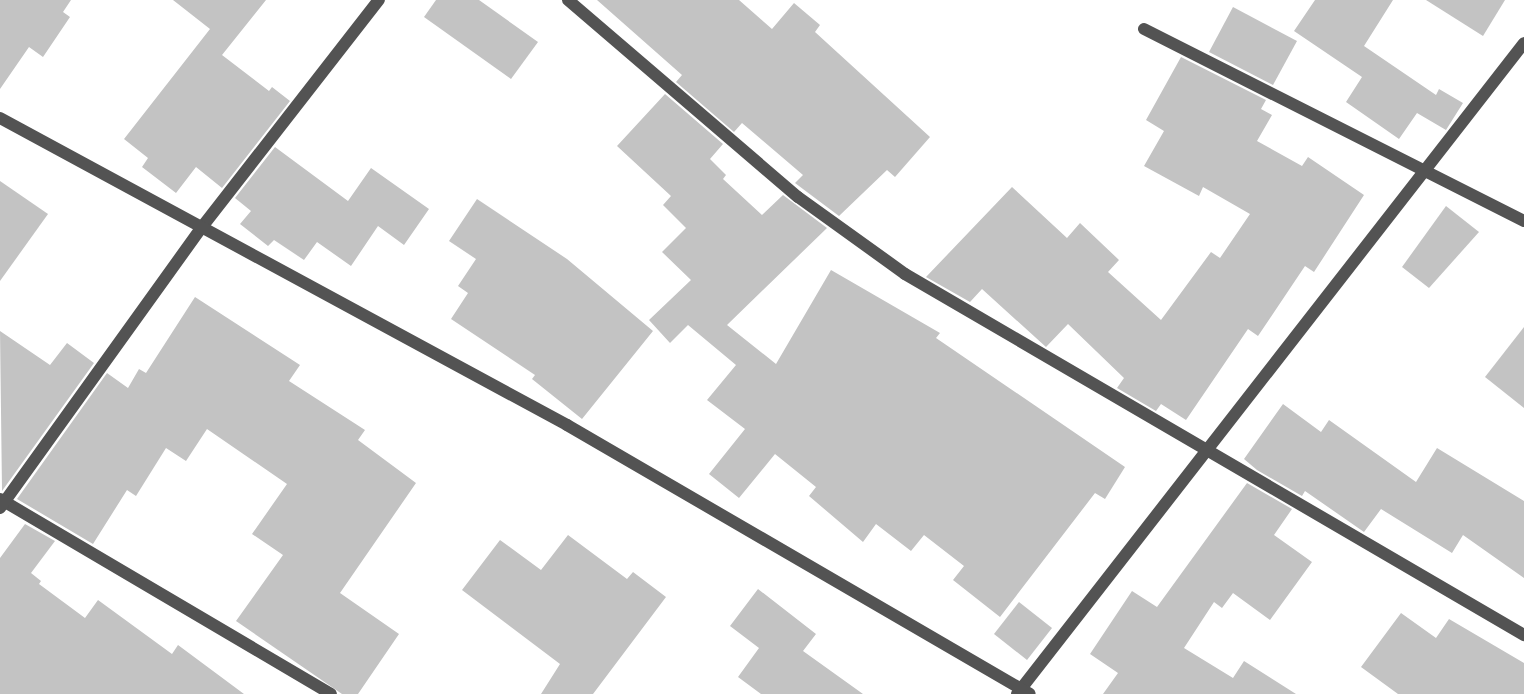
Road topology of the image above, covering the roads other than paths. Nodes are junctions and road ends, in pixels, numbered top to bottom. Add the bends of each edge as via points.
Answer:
1 (380, 0) edge
2 (568, 0) edge
3 (1144, 29) dead end
4 (1524, 43) edge
5 (0, 118) edge
6 (1424, 170) junction
7 (1524, 220) edge
8 (202, 227) junction
9 (1209, 451) junction
10 (1, 503) edge
11 (1524, 635) edge
12 (1023, 692) edge
13 (331, 694) edge

1 - 8 street
2 - 9 street via 798,197 851,237 905,274
3 - 6 street
4 - 6 street
5 - 8 street
6 - 7 street
6 - 9 street
8 - 10 street
8 - 12 street via 567,425
9 - 11 street
9 - 12 street
10 - 13 street

